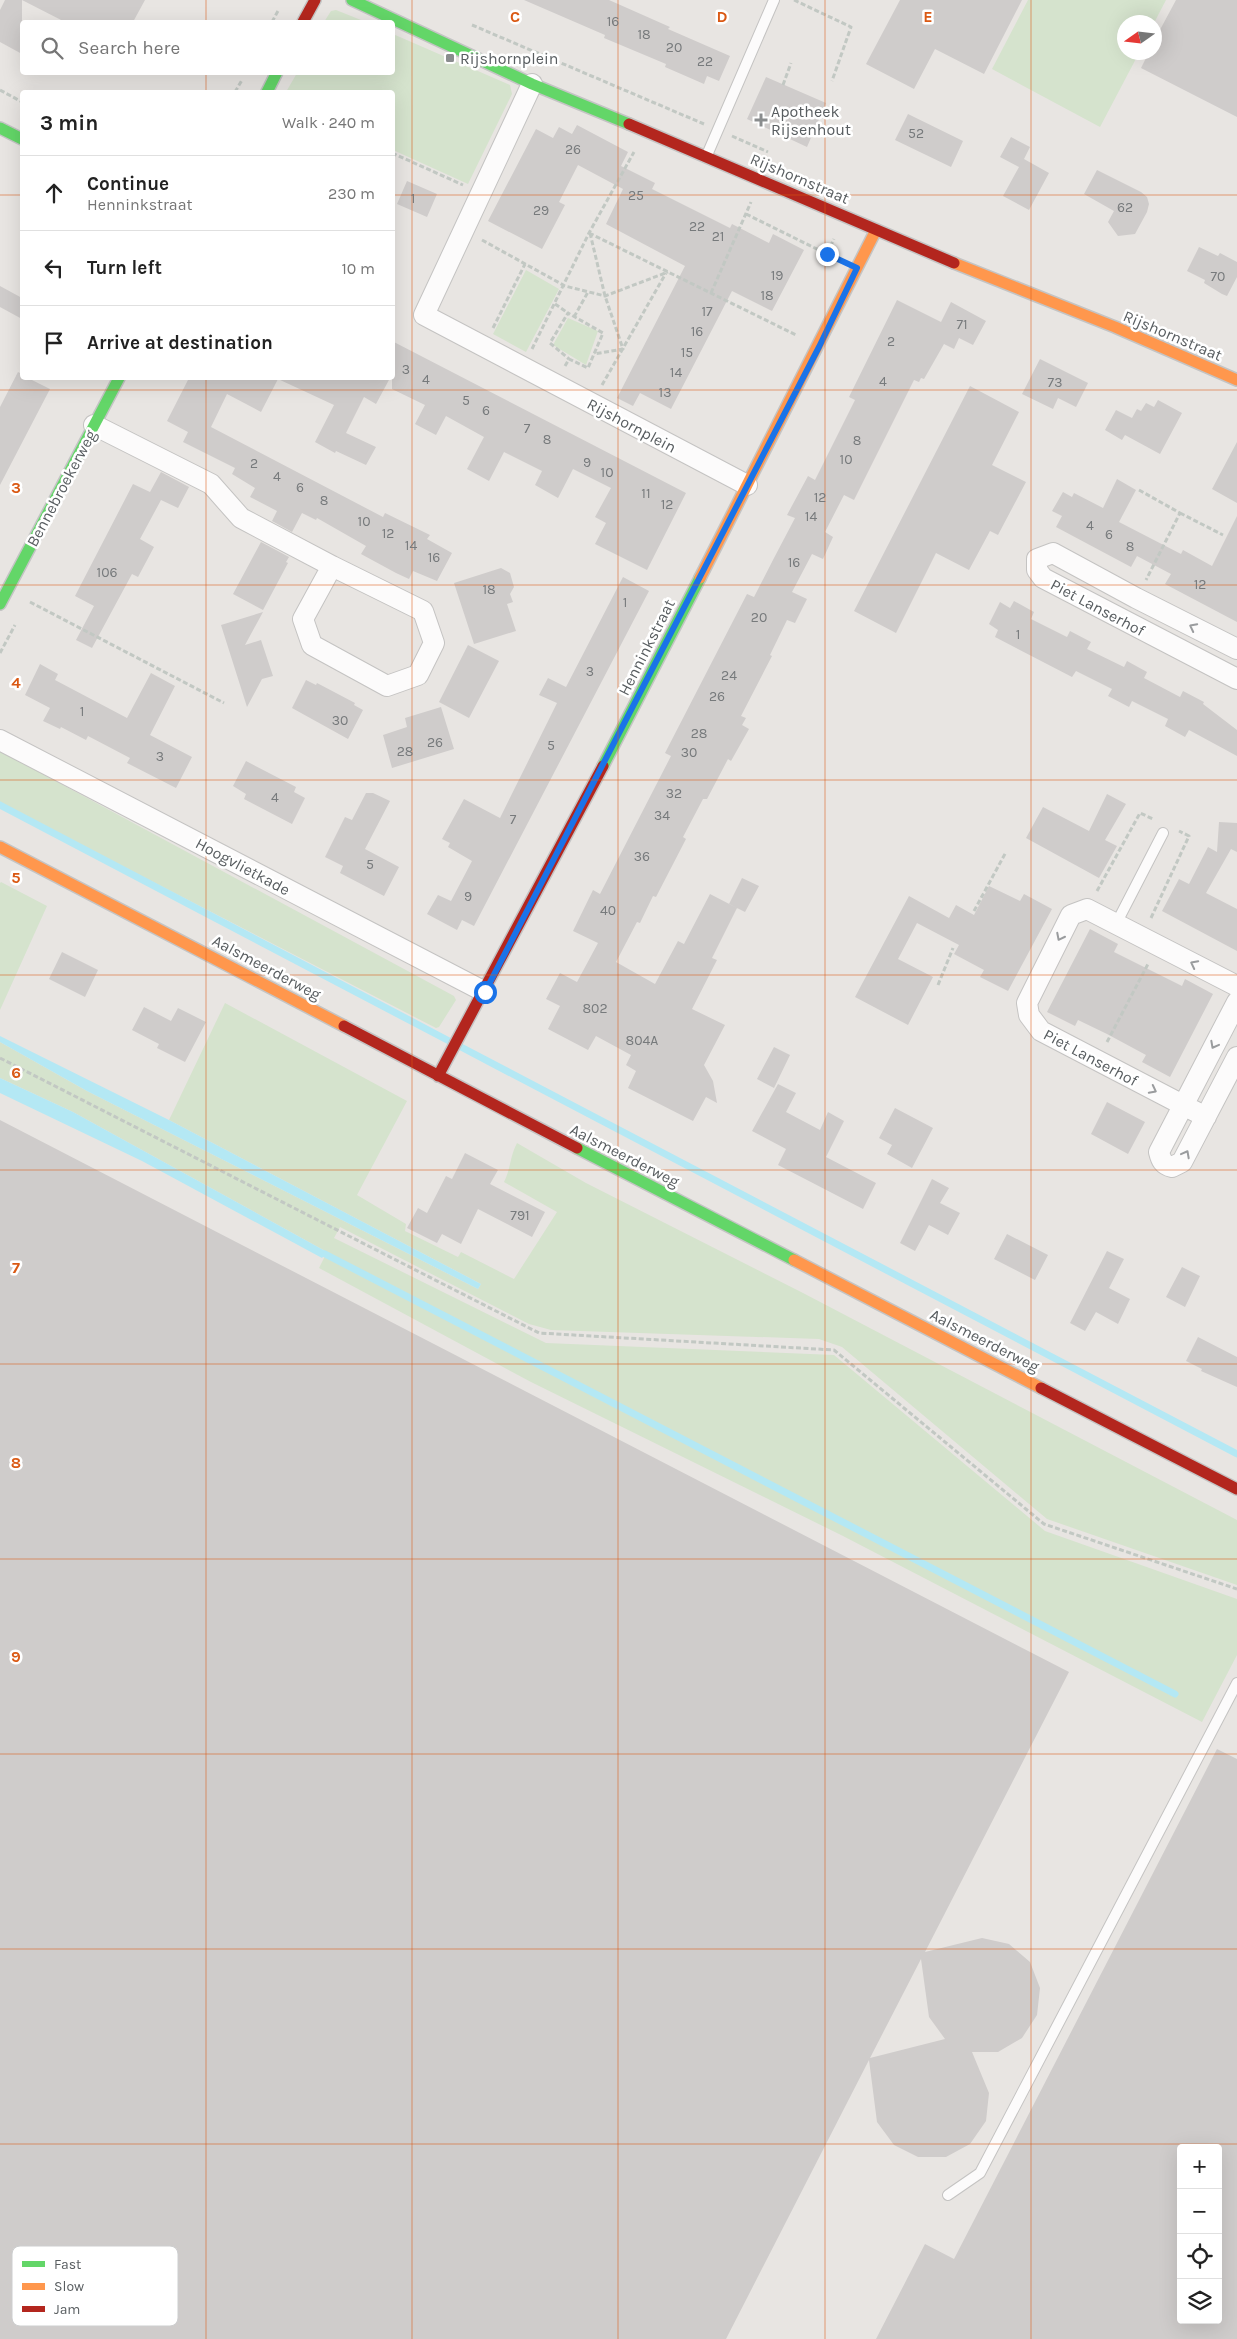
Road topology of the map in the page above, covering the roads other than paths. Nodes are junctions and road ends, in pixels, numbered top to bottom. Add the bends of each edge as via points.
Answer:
1 (315, 0) edge
2 (352, 0) edge
3 (774, 0) edge
4 (304, 20) edge
5 (395, 20) edge
6 (395, 20) edge
7 (276, 75) edge
8 (532, 84) junction
9 (268, 90) edge
10 (0, 128) edge
11 (20, 139) edge
12 (706, 156) junction
13 (876, 230) junction
14 (118, 380) edge
15 (1237, 380) edge
16 (94, 425) junction
17 (747, 485) junction
18 (332, 566) junction
19 (2, 598) edge
20 (1237, 649) edge
21 (1237, 679) edge
22 (0, 740) edge
23 (1163, 833) dead end
24 (0, 847) edge
25 (1116, 924) junction
26 (1237, 986) edge
27 (485, 992) junction
28 (1237, 1002) edge
29 (1237, 1057) edge
30 (438, 1076) junction
31 (1182, 1105) junction
32 (1206, 1118) junction
33 (1237, 1489) edge
34 (1237, 1683) edge
35 (948, 2195) dead end

1 - 4 street
2 - 6 street, Rijshornstraat
3 - 12 lane
5 - 8 street, Rijshornstraat
7 - 9 street
8 - 12 street, Rijshornstraat
8 - 17 street, Rijshornplein via 424,315
10 - 11 street
12 - 13 street, Rijshornstraat
13 - 15 street, Rijshornstraat
13 - 17 street, Henninkstraat
14 - 16 street, Bennebroekerweg
16 - 18 street via 211,484 241,518
16 - 19 street, Bennebroekerweg
17 - 27 street, Henninkstraat
18 - 18 street via 303,619 312,645 387,686 418,675 434,643 424,611
20 -> 21 street, Piet Lanserhof via 1054,553 1037,559 1037,570 1043,578
22 - 27 street, Hoogvlietkade
23 - 25 lane
24 - 30 street, Aalsmeerderweg
26 -> 25 street, Piet Lanserhof
25 -> 31 street, Piet Lanserhof via 1086,909 1071,916 1027,1003 1029,1015 1041,1032
27 - 30 street, Henninkstraat
28 -> 31 street
29 - 32 street
30 - 33 street, Aalsmeerderweg
31 - 32 street, Piet Lanserhof
31 -> 32 street via 1159,1152 1166,1166 1182,1162
34 - 35 lane via 980,2173

